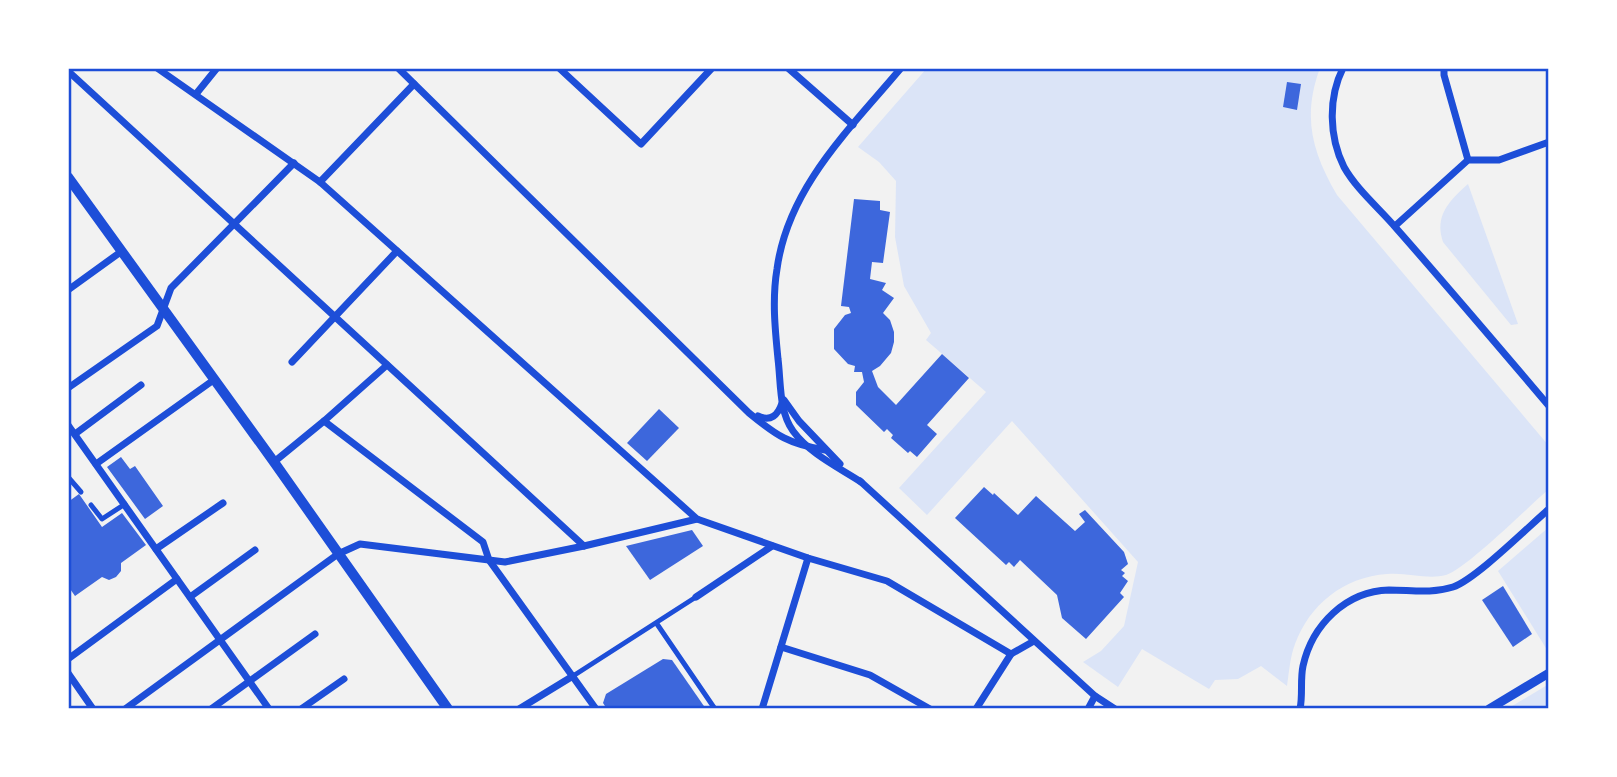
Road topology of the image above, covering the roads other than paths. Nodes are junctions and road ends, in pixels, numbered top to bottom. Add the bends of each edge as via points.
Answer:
1 (157, 68) edge
2 (217, 68) edge
3 (398, 68) edge
4 (559, 68) edge
5 (712, 68) edge
6 (788, 68) edge
7 (901, 68) edge
8 (1343, 68) edge
9 (1444, 68) edge
10 (68, 69) edge
11 (414, 84) junction
12 (196, 94) junction
13 (853, 125) junction
14 (1549, 142) edge
15 (1468, 160) junction
16 (294, 163) junction
17 (68, 177) edge
18 (320, 182) junction
19 (72, 191) edge
20 (233, 225) junction
21 (1395, 226) junction
22 (122, 251) junction
23 (397, 251) junction
24 (68, 289) edge
25 (163, 307) junction
26 (335, 318) junction
27 (292, 362) dead end
28 (387, 365) junction
29 (215, 379) junction
30 (141, 385) dead end
31 (68, 388) edge
32 (783, 398) junction
33 (1549, 406) edge
34 (749, 413) junction
35 (324, 421) junction
36 (68, 425) edge
37 (75, 434) junction
38 (808, 447) junction
39 (825, 450) junction
40 (274, 462) junction
41 (96, 464) junction
42 (68, 477) edge
43 (861, 482) junction
44 (82, 492) dead end
45 (223, 503) dead end
46 (125, 504) junction
47 (91, 505) dead end
48 (1549, 509) edge
49 (697, 519) junction
50 (772, 546) junction
51 (584, 547) junction
52 (156, 549) junction
53 (255, 550) dead end
54 (338, 554) junction
55 (808, 558) junction
56 (489, 560) junction
57 (177, 579) junction
58 (190, 597) junction
59 (696, 597) joint
60 (657, 624) junction
61 (315, 634) dead end
62 (220, 639) junction
63 (1034, 641) junction
64 (782, 647) junction
65 (1012, 654) junction
66 (68, 659) edge
67 (68, 673) edge
68 (1549, 673) edge
69 (573, 677) junction
70 (344, 679) dead end
71 (249, 681) junction
72 (1094, 696) junction
73 (93, 709) edge
74 (125, 709) edge
75 (211, 709) edge
76 (269, 709) edge
77 (301, 709) edge
78 (448, 709) edge
79 (519, 709) edge
80 (596, 709) edge
81 (715, 709) edge
82 (762, 709) edge
83 (930, 709) edge
84 (976, 709) edge
85 (1088, 709) edge
86 (1115, 709) edge
87 (1300, 709) edge
88 (1489, 709) edge

1 - 12 street
2 - 12 street
3 - 11 street
4 - 5 street via 640,144
6 - 13 street
7 - 13 street
8 - 21 street via 1332,111 1338,148 1363,193
9 - 15 street
10 - 20 street
11 - 18 street
11 - 34 street
12 - 16 street
13 - 32 street via 815,172 786,230 777,269 774,318
14 - 15 street via 1499,160
15 - 21 street
16 - 18 street
16 - 20 street
17 - 19 main road
18 - 23 street
19 - 22 main road
20 - 25 street via 171,288
20 - 26 street
21 - 33 street
22 - 24 street
22 - 25 main road
23 - 26 street
23 - 49 street
25 - 29 main road
25 - 31 street via 157,326
26 - 27 street
26 - 28 street
28 - 35 street
28 - 51 street
29 - 40 main road
29 - 41 street
30 - 37 street
32 - 34 street via 772,418
32 - 38 street via 791,429
32 - 39 street
34 - 38 street via 794,445
35 - 40 street
35 - 56 street via 483,542
36 - 37 street
37 - 41 street
38 - 39 street
38 - 43 street
39 - 43 street
40 - 54 main road
41 - 46 street
42 - 44 street
43 - 63 street
45 - 52 street
46 - 47 street via 102,519
46 - 52 street
48 - 87 street via 1456,586 1432,592 1386,590 1360,596 1332,612 1306,653
49 - 50 street
49 - 51 street
50 - 55 street
50 - 59 street
51 - 56 street via 505,562
52 - 57 street
53 - 58 street
54 - 56 street via 360,544
54 - 62 street
54 - 78 main road
55 - 64 street
55 - 65 street via 887,581
56 - 69 street
57 - 58 street
57 - 66 street
58 - 62 street
59 - 60 street
60 - 69 street
60 - 81 street
61 - 71 street
62 - 71 street
62 - 74 street
63 - 65 street
63 - 72 street
64 - 82 street
64 - 83 street via 870,675
65 - 84 street
67 - 73 street
68 - 88 street
69 - 79 street
69 - 80 street
70 - 77 street
71 - 75 street
71 - 76 street
72 - 85 street
72 - 86 street

